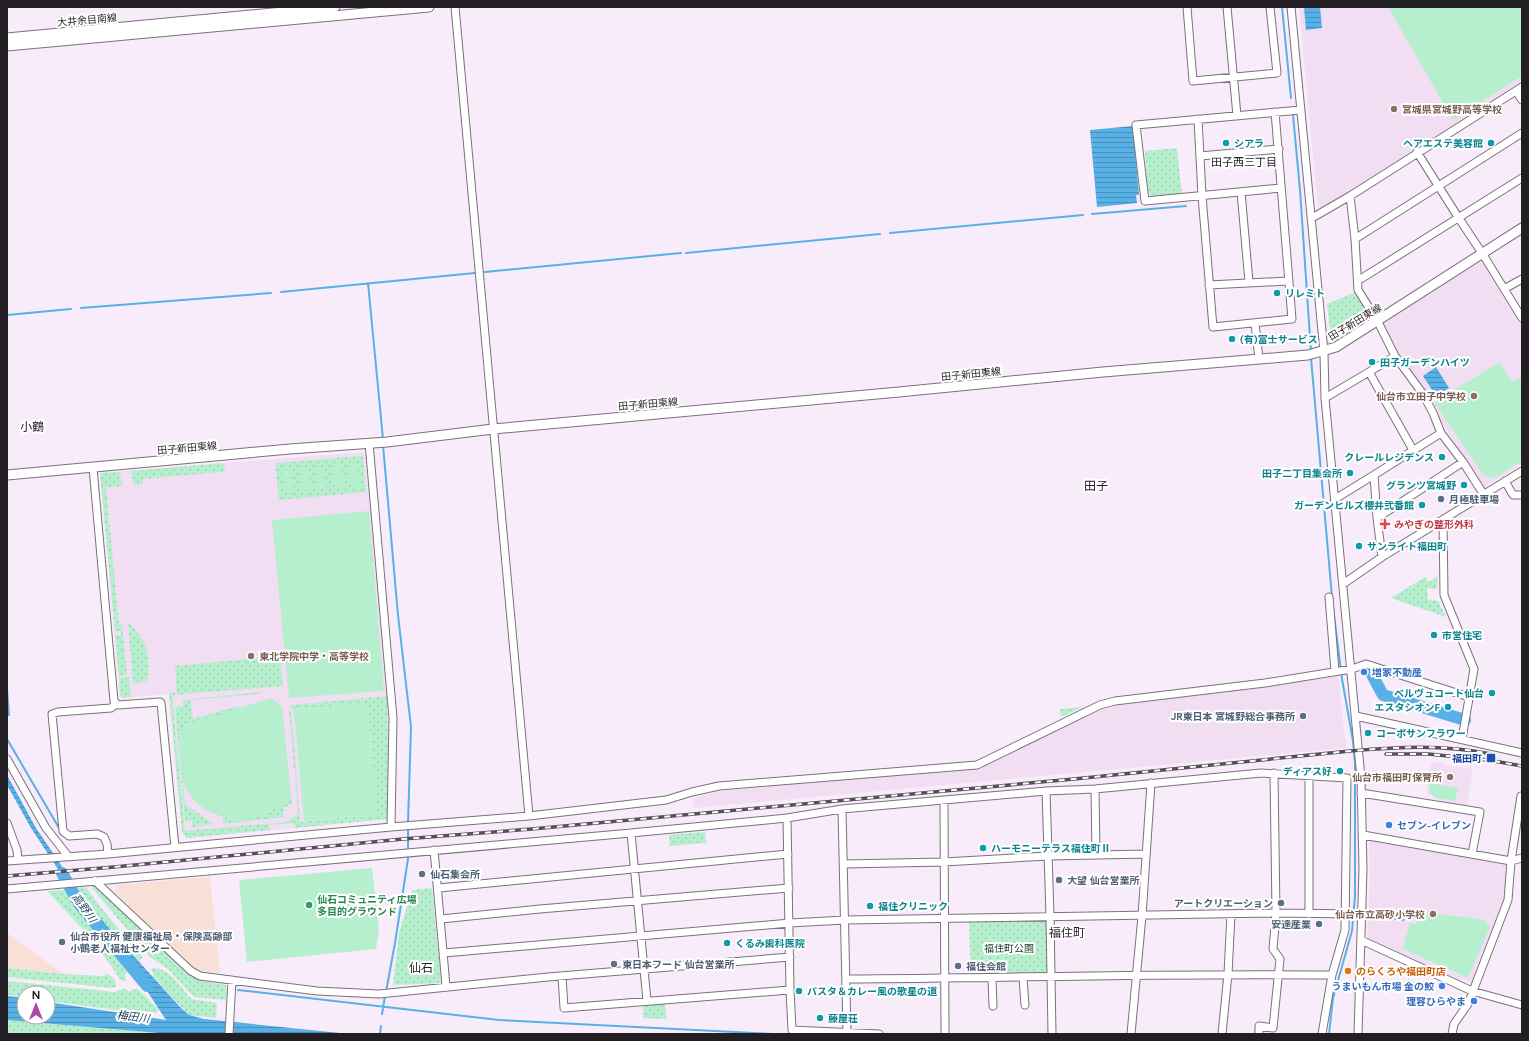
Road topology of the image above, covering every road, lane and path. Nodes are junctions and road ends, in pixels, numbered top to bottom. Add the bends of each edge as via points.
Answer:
1 (335, 7) edge
2 (429, 7) edge
3 (455, 7) edge
4 (1187, 7) edge
5 (1227, 7) edge
6 (1270, 7) edge
7 (1291, 7) edge
8 (7, 38) edge
9 (7, 46) edge
10 (1233, 77) junction
11 (1519, 89) edge
12 (1522, 100) edge
13 (1301, 110) junction
14 (1275, 112) junction
15 (1236, 116) junction
16 (1198, 119) junction
17 (1522, 133) edge
18 (1279, 149) junction
19 (1417, 152) junction
20 (1200, 156) junction
21 (1522, 178) edge
22 (1438, 185) junction
23 (1281, 188) junction
24 (1241, 192) junction
25 (1202, 196) junction
26 (1350, 196) junction
27 (1458, 217) junction
28 (1312, 218) junction
29 (1522, 228) edge
30 (1355, 239) junction
31 (1482, 253) junction
32 (1522, 279) edge
33 (1358, 280) junction
34 (1288, 281) junction
35 (1250, 282) junction
36 (1209, 285) junction
37 (1504, 289) junction
38 (1522, 318) edge
39 (1378, 322) junction
40 (1255, 323) junction
41 (1316, 353) junction
42 (1395, 356) junction
43 (1258, 358) junction
44 (1369, 372) junction
45 (1325, 398) junction
46 (493, 429) junction
47 (1441, 433) junction
48 (378, 443) junction
49 (1413, 450) junction
50 (1463, 462) junction
51 (93, 468) junction
52 (1522, 471) edge
53 (7, 475) edge
54 (1374, 475) junction
55 (1505, 481) junction
56 (1484, 494) junction
57 (1522, 495) edge
58 (1335, 499) junction
59 (1377, 518) junction
60 (1443, 520) junction
61 (1382, 558) junction
62 (1343, 584) junction
63 (1330, 597) dead end
64 (1348, 669) junction
65 (1336, 671) junction
66 (1469, 697) junction
67 (116, 704) junction
68 (1356, 716) junction
69 (1462, 739) junction
70 (1522, 753) edge
71 (7, 759) edge
72 (1274, 773) junction
73 (1309, 775) junction
74 (1151, 783) junction
75 (1095, 789) junction
76 (1046, 791) junction
77 (1362, 793) junction
78 (1522, 794) edge
79 (944, 801) junction
80 (842, 809) junction
81 (529, 816) junction
82 (787, 818) junction
83 (7, 823) edge
84 (391, 827) junction
85 (631, 833) junction
86 (1363, 836) junction
87 (175, 847) junction
88 (434, 850) junction
89 (108, 854) junction
90 (788, 854) junction
91 (1146, 854) junction
92 (1472, 854) junction
93 (1096, 855) junction
94 (65, 856) junction
95 (1048, 856) junction
96 (1522, 858) edge
97 (18, 860) junction
98 (7, 861) edge
99 (1511, 861) junction
100 (944, 862) junction
101 (844, 864) junction
102 (635, 869) junction
103 (95, 882) junction
104 (439, 888) junction
105 (789, 888) junction
106 (7, 889) edge
107 (638, 901) junction
108 (1231, 914) junction
109 (1276, 914) junction
110 (1309, 914) junction
111 (1347, 914) junction
112 (1360, 914) junction
113 (1050, 916) junction
114 (1142, 916) junction
115 (944, 919) junction
116 (441, 920) junction
117 (845, 920) junction
118 (790, 923) junction
119 (641, 935) junction
120 (1361, 940) junction
121 (444, 953) junction
122 (790, 957) junction
123 (644, 969) junction
124 (1137, 974) junction
125 (1228, 974) junction
126 (1279, 975) junction
127 (1332, 975) junction
128 (562, 976) junction
129 (1051, 977) junction
130 (945, 978) junction
131 (992, 978) junction
132 (1023, 978) junction
133 (846, 979) junction
134 (232, 980) junction
135 (446, 986) junction
136 (790, 990) junction
137 (1472, 991) junction
138 (647, 1001) junction
139 (1025, 1005) dead end
140 (1522, 1005) edge
141 (993, 1006) dead end
142 (847, 1033) junction
143 (229, 1034) edge
144 (879, 1034) edge
145 (945, 1034) edge
146 (1052, 1034) edge
147 (1131, 1034) edge
148 (1222, 1034) edge
149 (1259, 1034) edge
150 (1322, 1034) edge
151 (1358, 1034) edge
152 (1452, 1034) edge

1 - 8 street, 大井余目南線
2 - 9 street
3 - 46 street
4 - 10 street via 1193,81
5 - 10 street
6 - 10 street via 1277,73
7 - 13 street
10 - 15 street
11 - 12 street
11 - 19 street
13 - 14 street
13 - 28 street
14 - 15 street
14 - 18 street
15 - 16 street
16 - 20 street
16 - 25 street via 1136,125 1145,202
17 - 22 street
18 - 20 street
18 - 23 street
19 - 22 street
19 - 26 street
20 - 25 street
21 - 27 street
22 - 27 street
22 - 30 street
23 - 24 street
23 - 34 street
24 - 25 street
24 - 35 street
25 - 36 street
26 - 28 street
26 - 30 street
27 - 31 street
27 - 33 street
28 - 41 street
29 - 31 street, 田子新田東線
30 - 33 street
31 - 37 street
31 - 39 street, 田子新田東線
32 - 37 street
33 - 39 street via 1358,290
34 - 35 street
34 - 40 street via 1292,319
35 - 36 street
36 - 40 street via 1213,327
37 - 38 street
39 - 41 street, 田子新田東線 via 1336,348
39 - 42 street
40 - 43 street
41 - 43 street, 田子新田東線
41 - 45 street
42 - 44 street
42 - 47 street via 1422,394
43 - 46 street, 田子新田東線
44 - 45 street
44 - 49 street
45 - 58 street
46 - 48 street, 田子新田東線
46 - 81 street
47 - 49 street
47 - 50 street
48 - 51 street, 田子新田東線
48 - 84 street via 393,718
49 - 54 street
50 - 56 street
50 - 59 street
51 - 53 street, 田子新田東線
51 - 67 street
52 - 55 street
54 - 58 street
54 - 59 street
55 - 56 street
55 - 57 street via 1513,495
56 - 60 street
58 - 62 street
59 - 61 street
60 - 61 street
60 - 66 street via 1444,595 1474,669
61 - 62 street
62 - 64 street
63 - 65 street
64 - 65 street
64 - 66 street via 1366,664
64 - 68 street
65 - 81 street via 1265,683 1115,701 1100,705 977,765 718,786 666,800
66 - 69 street
67 - 87 street via 162,703
67 - 89 street via 111,708 52,714 63,831 69,836 96,834 104,837
68 - 69 street
68 - 77 street
69 - 70 street
71 - 94 street
72 - 73 street
72 - 74 street
72 - 109 street
73 - 110 street
73 - 111 street via 1347,778
74 - 75 street
74 - 91 street
75 - 76 street
75 - 93 street
76 - 79 street
76 - 95 street
77 - 86 street
77 - 92 street via 1480,812
78 - 99 street
79 - 80 street
79 - 100 street
80 - 82 street
80 - 101 street
81 - 84 street
82 - 85 street
82 - 90 street
83 - 97 street
84 - 87 street
85 - 88 street
85 - 102 street
86 - 92 street
86 - 112 street
87 - 89 street
88 - 103 street
88 - 104 street
89 - 94 street
90 - 102 street
90 - 105 street
91 - 93 street
91 - 114 street
92 - 99 street
93 - 95 street
94 - 97 street
95 - 100 street
95 - 113 street
96 - 99 street
97 - 98 street
99 - 137 street via 1508,900
100 - 101 street
100 - 115 street
101 - 117 street
102 - 104 street
102 - 107 street
103 - 106 street
103 - 134 street via 191,971 200,976
104 - 116 street
105 - 107 street
105 - 118 street
107 - 116 street
107 - 119 street
108 - 109 street
108 - 114 street
108 - 125 street
109 - 110 street
109 - 126 street via 1272,949 1280,959
110 - 111 street
111 - 112 street
111 - 127 street
112 - 120 street
113 - 114 street
113 - 115 street
113 - 129 street
114 - 124 street
115 - 117 street
115 - 130 street
116 - 121 street
117 - 118 street
117 - 133 street
118 - 119 street
118 - 122 street
119 - 121 street
119 - 123 street
120 - 137 street
120 - 151 street
121 - 135 street
122 - 123 street
122 - 136 street
123 - 128 street
123 - 138 street
124 - 125 street
124 - 129 street
124 - 147 street
125 - 126 street
125 - 148 street
126 - 127 street
126 - 149 street via 1272,1028 1260,1026
127 - 150 street
128 - 135 street
128 - 138 street via 564,1008
129 - 132 street
129 - 146 street
130 - 131 street
130 - 133 street
130 - 145 street
131 - 132 street
131 - 141 street
132 - 139 street
133 - 142 street
134 - 135 street via 317,991 379,994
134 - 143 street
136 - 138 street
136 - 142 street via 792,1030
137 - 140 street
137 - 152 street via 1468,1004 1454,1024
142 - 144 street

